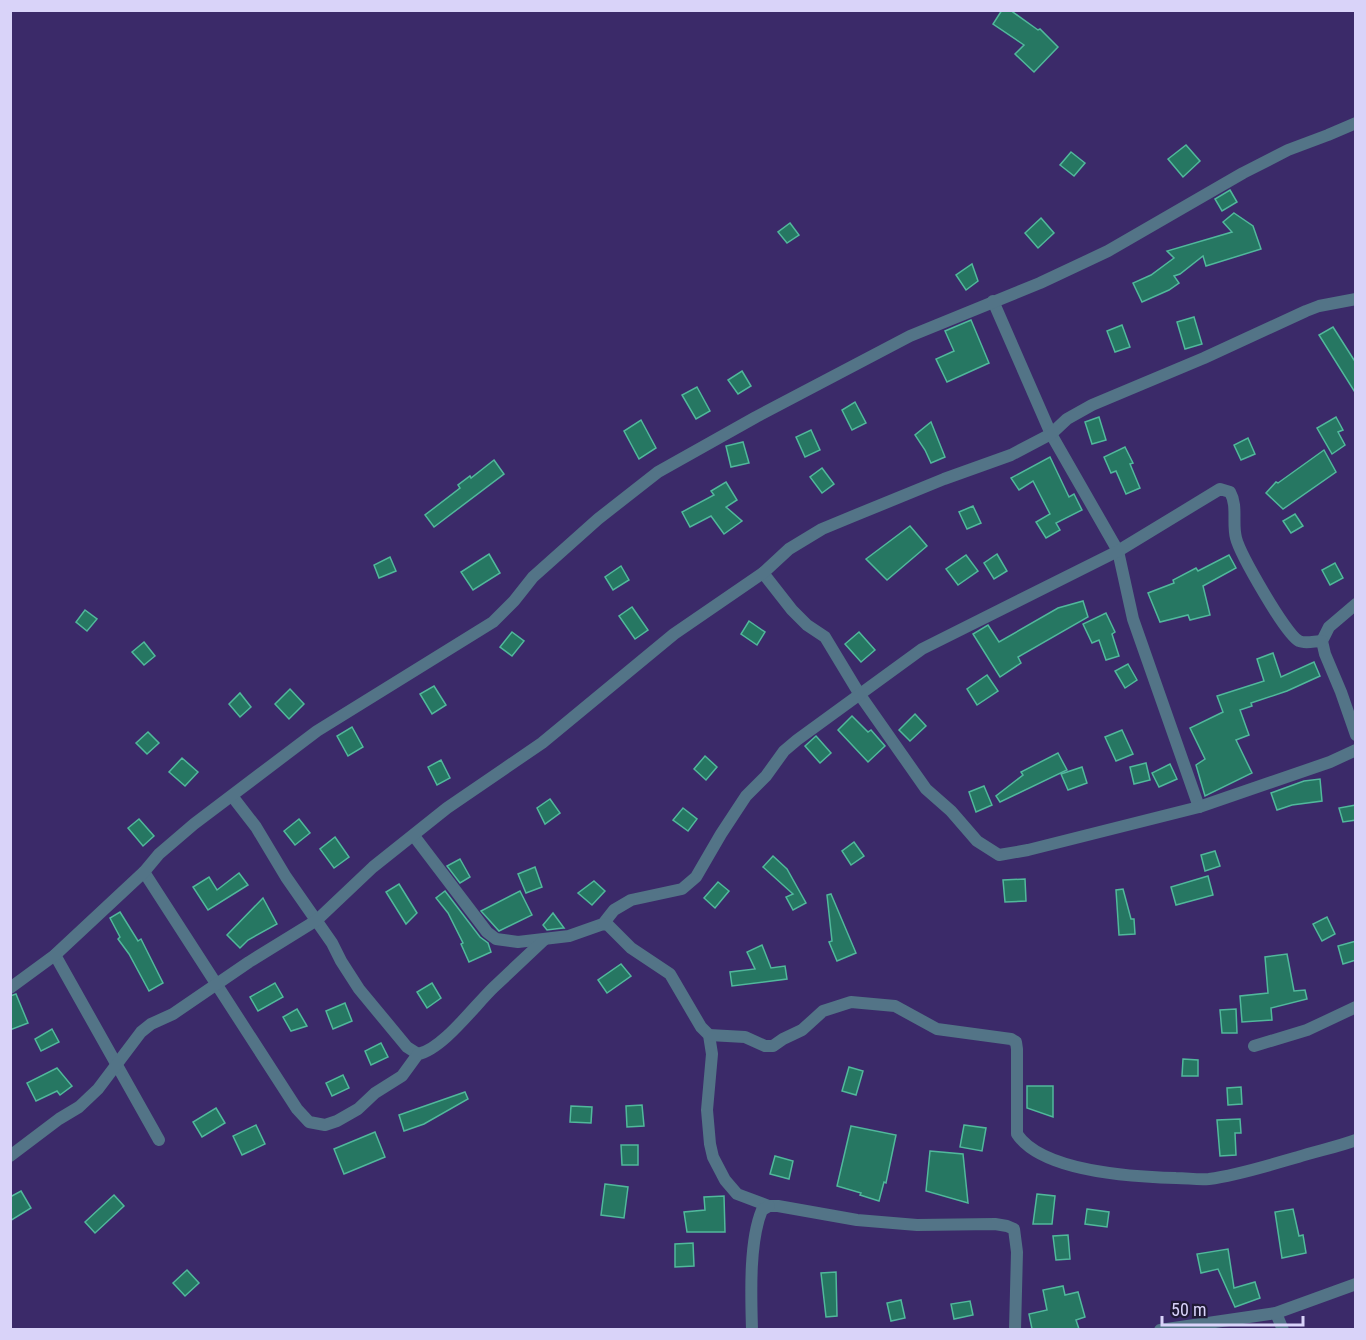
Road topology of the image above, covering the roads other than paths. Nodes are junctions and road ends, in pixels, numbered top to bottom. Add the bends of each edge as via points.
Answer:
1 (1356, 123) edge
2 (1356, 298) edge
3 (993, 301) junction
4 (1051, 434) junction
5 (1118, 551) junction
6 (763, 573) junction
7 (1356, 604) edge
8 (1322, 641) junction
9 (860, 694) junction
10 (1356, 735) edge
11 (1356, 750) edge
12 (232, 796) junction
13 (1199, 807) junction
14 (414, 836) junction
15 (144, 872) junction
16 (317, 920) junction
17 (603, 924) junction
18 (545, 939) junction
19 (55, 955) junction
20 (216, 984) junction
21 (10, 988) edge
22 (1356, 1007) edge
23 (709, 1035) junction
24 (1254, 1046) dead end
25 (418, 1054) junction
26 (118, 1064) junction
27 (159, 1140) dead end
28 (1356, 1140) edge
29 (10, 1156) edge
30 (769, 1206) junction
31 (1356, 1284) edge
32 (1275, 1312) junction
33 (752, 1329) edge
34 (1015, 1329) edge
35 (1160, 1329) edge
36 (1283, 1329) edge

1 - 3 street via 1243,173 1108,251
2 - 4 street via 1306,311 1092,405 1067,419
3 - 4 street
3 - 12 street via 910,336 658,472 541,570 492,622 317,731
4 - 5 street
4 - 6 street via 1011,456 822,530 789,549
5 - 8 street via 1225,489 1233,498 1235,537 1241,552 1281,622 1290,636 1300,642
5 - 9 street via 921,649
5 - 13 street via 1133,619
6 - 9 street via 792,610 825,637
6 - 14 street via 674,634 542,743 447,808
7 - 8 street via 1329,627
8 - 10 street
9 - 13 street via 926,789 977,841 999,855
9 - 17 street via 784,751 746,796 696,877 682,888 631,900 614,910
11 - 13 street
12 - 15 street via 159,854
12 - 16 street
14 - 16 street via 373,867
14 - 18 street via 487,932 496,939 518,942
15 - 19 street
15 - 20 street
16 - 20 street
16 - 25 street via 369,1002 407,1047
17 - 18 street
17 - 23 street via 670,974
18 - 25 street via 441,1042 428,1053
19 - 21 street
19 - 26 street
20 - 25 street via 309,1122 325,1125 358,1109 402,1076
20 - 26 street via 141,1032
22 - 24 street via 1307,1030
23 - 28 street via 745,1037 773,1047 802,1030 823,1011 851,1002 895,1006 937,1029 1011,1040 1016,1042 1017,1049 1017,1134 1033,1149 1088,1171 1141,1178 1208,1179
23 - 30 street via 712,1054 707,1110 713,1157 736,1194
26 - 27 street
26 - 29 street via 79,1107
30 - 33 street via 757,1221
30 - 34 street via 857,1220 917,1225 995,1224 1014,1229
31 - 32 street
32 - 35 street
32 - 36 street

